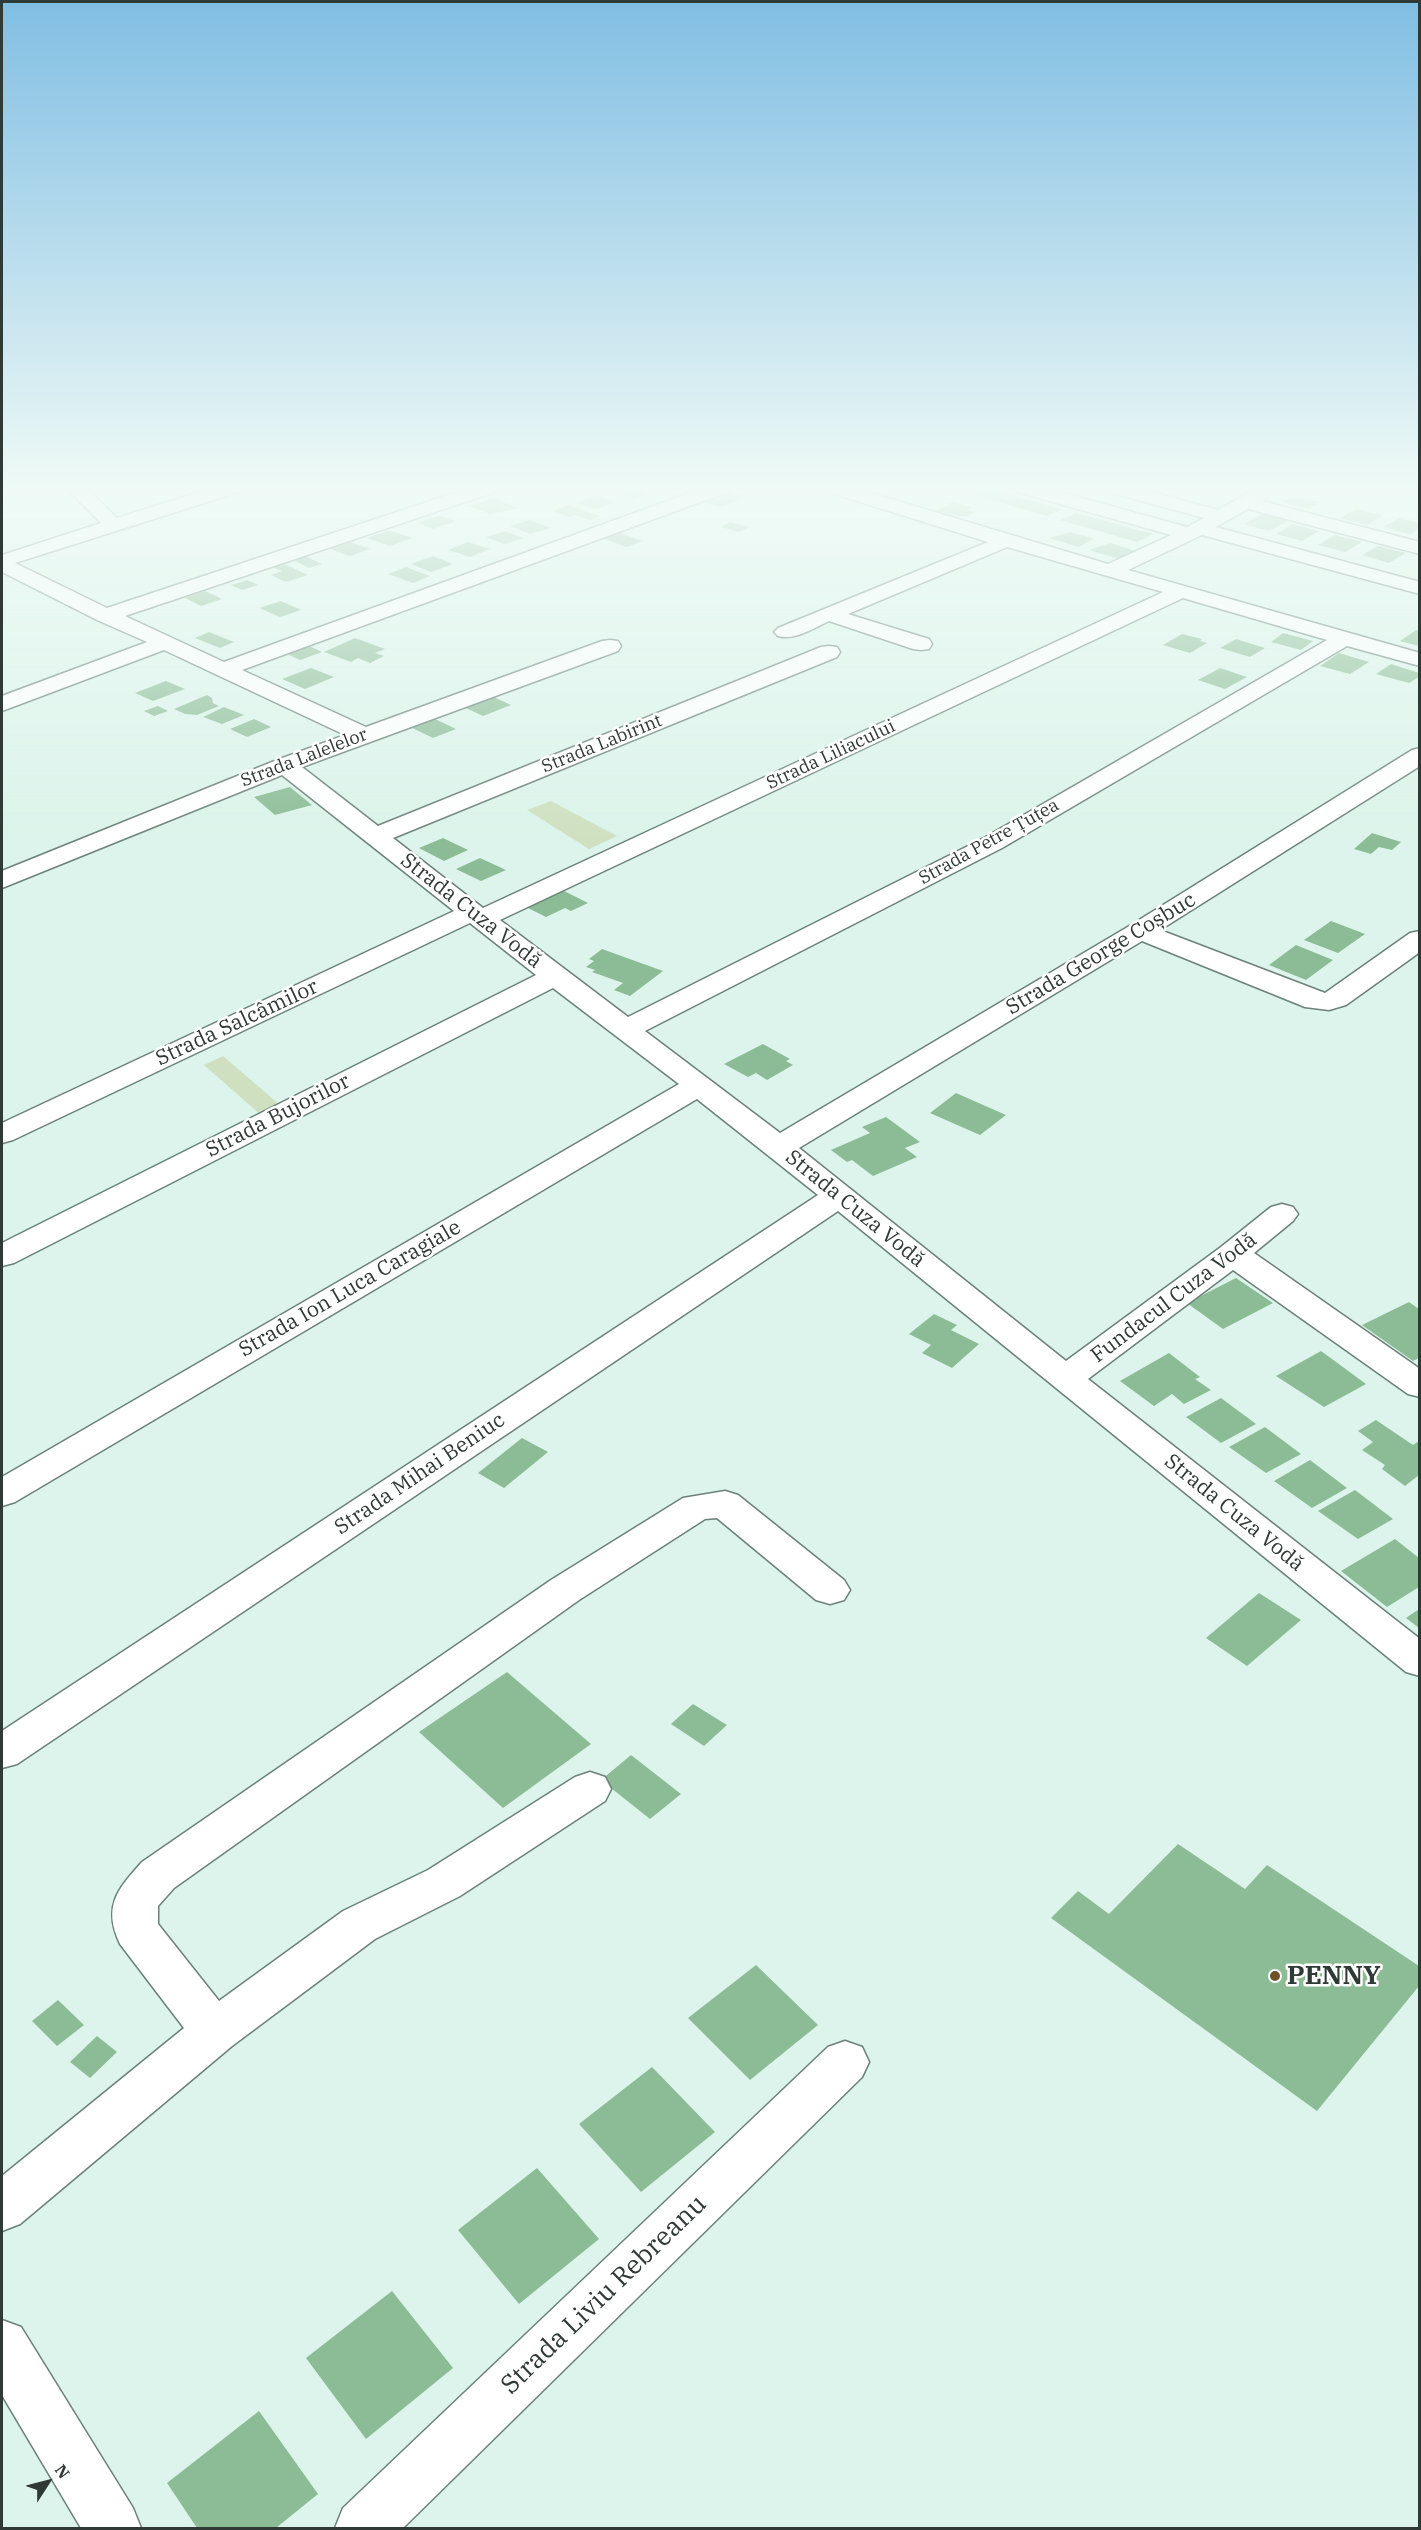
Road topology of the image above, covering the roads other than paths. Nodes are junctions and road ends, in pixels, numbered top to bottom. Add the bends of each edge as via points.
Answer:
1 (86, 606) edge
2 (135, 606) edge
3 (397, 606) edge
4 (847, 606) edge
5 (1149, 606) edge
6 (1230, 606) edge
7 (828, 614) junction
8 (105, 616) junction
9 (785, 632) dead end
10 (1344, 638) junction
11 (167, 642) junction
12 (921, 644) dead end
13 (610, 646) dead end
14 (830, 652) dead end
15 (1419, 660) edge
16 (225, 669) junction
17 (2, 704) edge
18 (364, 735) junction
19 (1419, 755) edge
20 (285, 765) junction
21 (375, 836) junction
22 (2, 880) edge
23 (477, 915) junction
24 (1140, 931) junction
25 (1419, 939) edge
26 (555, 976) junction
27 (625, 1030) junction
28 (699, 1085) junction
29 (2, 1134) edge
30 (779, 1147) junction
31 (838, 1196) junction
32 (1282, 1214) dead end
33 (1233, 1254) junction
34 (2, 1256) edge
35 (1065, 1379) junction
36 (1419, 1386) edge
37 (2, 1492) edge
38 (830, 1590) dead end
39 (1419, 1660) edge
40 (2, 1752) edge
41 (590, 1789) dead end
42 (215, 2031) junction
43 (845, 2062) dead end
44 (2, 2207) edge
45 (2, 2346) edge
46 (113, 2529) edge
47 (363, 2529) edge

1 - 8 street
2 - 8 street
3 - 16 street
4 - 7 street
5 - 23 street, Strada Liliacului
6 - 10 street
7 - 9 street
7 - 12 street
8 - 11 street
10 - 15 street
10 - 27 street, Strada Petre Țuțea via 993,843
11 - 16 street
11 - 17 street
13 - 18 street, Strada Lalelelor
14 - 21 street, Strada Labirint
16 - 18 street
18 - 20 street, Strada Lalelelor
19 - 24 street, Strada George Coșbuc
20 - 21 street, Strada Cuza Vodă
20 - 22 street, Strada Lalelelor
21 - 23 street, Strada Cuza Vodă
23 - 26 street, Strada Cuza Vodă
23 - 29 street, Strada Salcâmilor
24 - 25 street via 1315,1000 1329,1002
24 - 30 street, Strada George Coșbuc
26 - 27 street, Strada Cuza Vodă
26 - 34 street, Strada Bujorilor
27 - 28 street, Strada Cuza Vodă
28 - 30 street, Strada Cuza Vodă
28 - 37 street, Strada Ion Luca Caragiale
30 - 31 street, Strada Cuza Vodă
31 - 35 street, Strada Cuza Vodă
31 - 40 street, Strada Mihai Beniuc
32 - 33 street, Fundacul Cuza Vodă
33 - 35 street, Fundacul Cuza Vodă
33 - 36 street
35 - 39 street, Strada Cuza Vodă
38 - 42 street via 725,1504 696,1507 565,1590 168,1868 135,1900 136,1930
41 - 42 street via 444,1883 359,1925
42 - 44 street
43 - 47 street, Strada Liviu Rebreanu
45 - 46 street

